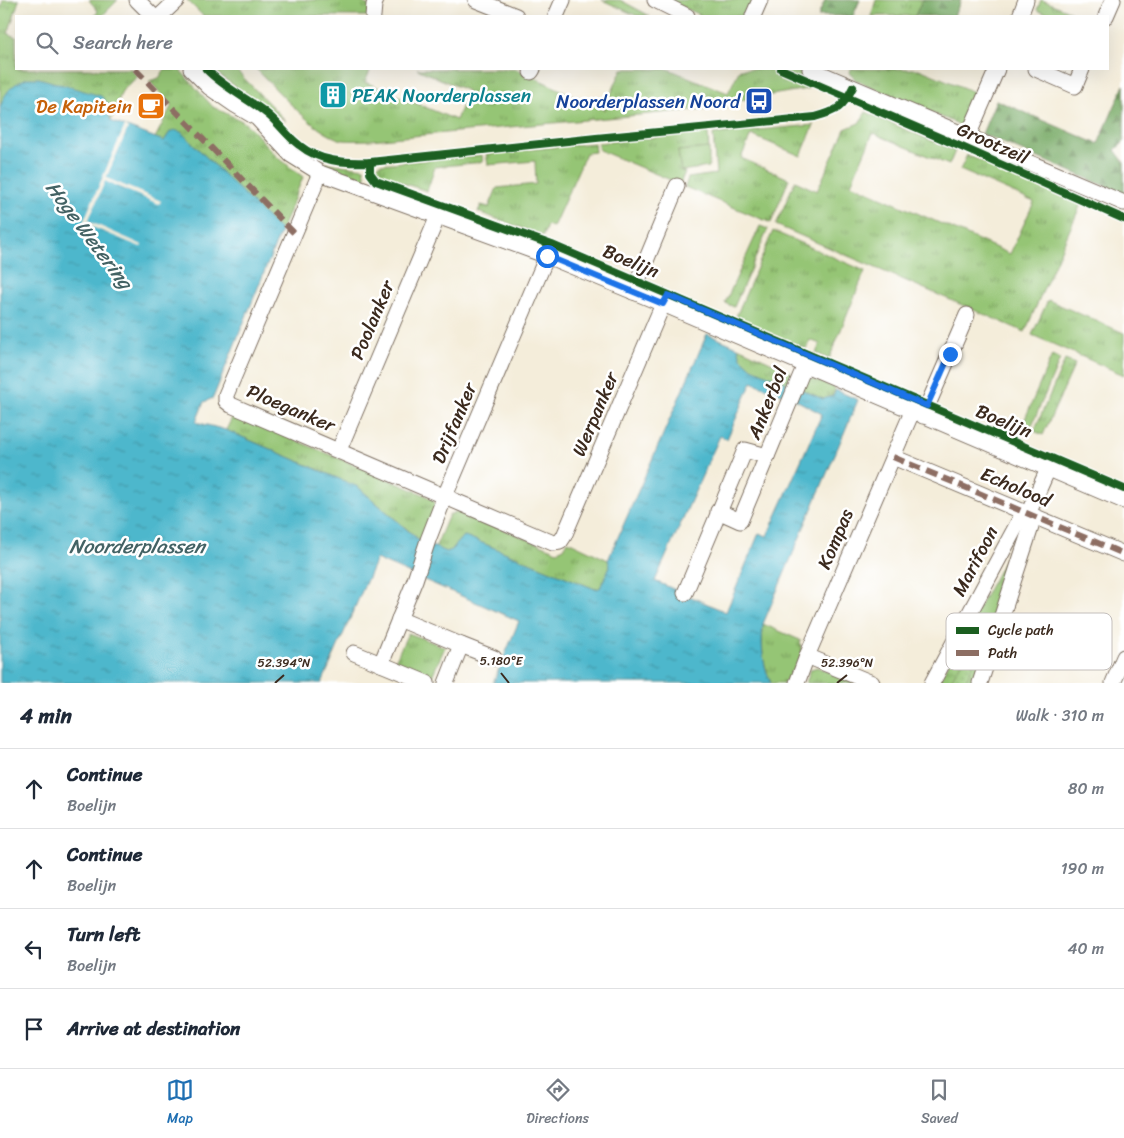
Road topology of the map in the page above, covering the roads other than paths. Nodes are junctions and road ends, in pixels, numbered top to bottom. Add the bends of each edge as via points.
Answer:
1 (137, 0) edge
2 (177, 0) edge
3 (376, 0) edge
4 (476, 0) edge
5 (563, 0) edge
6 (655, 0) edge
7 (760, 0) edge
8 (1026, 0) edge
9 (1113, 0) edge
10 (152, 15) edge
11 (161, 15) edge
12 (373, 15) edge
13 (514, 15) edge
14 (556, 15) edge
15 (685, 15) edge
16 (753, 15) edge
17 (1020, 15) edge
18 (1106, 15) edge
19 (192, 70) edge
20 (812, 70) edge
21 (997, 70) edge
22 (1038, 70) edge
23 (1082, 70) edge
24 (968, 136) junction
25 (320, 173) junction
26 (677, 186) dead end
27 (1124, 203) edge
28 (438, 216) junction
29 (547, 256) junction
30 (634, 292) junction
31 (663, 304) junction
32 (967, 315) dead end
33 (805, 365) junction
34 (918, 414) junction
35 (338, 450) junction
36 (768, 456) junction
37 (893, 457) junction
38 (1048, 469) junction
39 (445, 496) junction
40 (1123, 498) edge
41 (718, 511) junction
42 (1028, 514) junction
43 (553, 543) joint
44 (1124, 554) edge
45 (685, 593) dead end
46 (970, 613) edge
47 (1003, 613) edge
48 (399, 619) junction
49 (461, 645) junction
50 (354, 653) dead end
51 (807, 656) junction
52 (946, 657) edge
53 (1124, 657) edge
54 (494, 658) dead end
55 (381, 664) junction
56 (984, 670) edge
57 (428, 683) edge
58 (446, 683) edge
59 (797, 683) edge
60 (872, 683) edge
61 (932, 683) edge
62 (980, 683) edge
63 (1113, 683) edge

1 - 10 street
2 - 11 street
3 - 12 street
4 - 13 street
5 - 14 street
6 - 15 street
7 - 16 street
8 - 17 street
9 - 18 street
19 - 25 street, Boelijn via 209,87 257,118 291,155
20 - 24 street, Grootzeil
21 - 24 street
22 - 23 street via 1075,86
24 - 27 street, Grootzeil
25 - 28 street, Boelijn
25 - 35 street, Ploeganker via 226,401
26 - 30 street
28 - 29 street, Boelijn
28 - 35 street, Poolanker
29 - 30 street, Boelijn
29 - 39 street, Drijfanker
30 - 31 street, Boelijn
31 - 33 street, Boelijn
31 - 43 street, Werpanker via 564,536 560,542
32 - 34 street
33 - 34 street, Boelijn
33 - 36 street, Ankerbol
34 - 37 street, Kompas
34 - 38 street, Boelijn
35 - 39 street, Ploeganker
36 - 41 street, Ankerbol via 745,450
36 - 41 street, Ankerbol via 740,521
37 - 42 street, Echolood
37 - 51 street, Kompas
38 - 40 street, Boelijn
38 - 42 street, Marifoon
39 - 43 street, Ploeganker
39 - 48 street, Drijfanker
41 - 45 street, Ankerbol
42 - 44 street, Echolood
42 - 46 street, Marifoon via 1020,521
42 - 47 street, Marifoon via 1031,527
48 - 49 street
48 - 55 street, Drijfanker
49 - 54 street
49 - 58 street
50 - 55 street
51 - 59 street, Kompas
51 - 60 street
52 - 61 street, Marifoon
53 - 63 street
55 - 57 street
56 - 62 street, Marifoon

